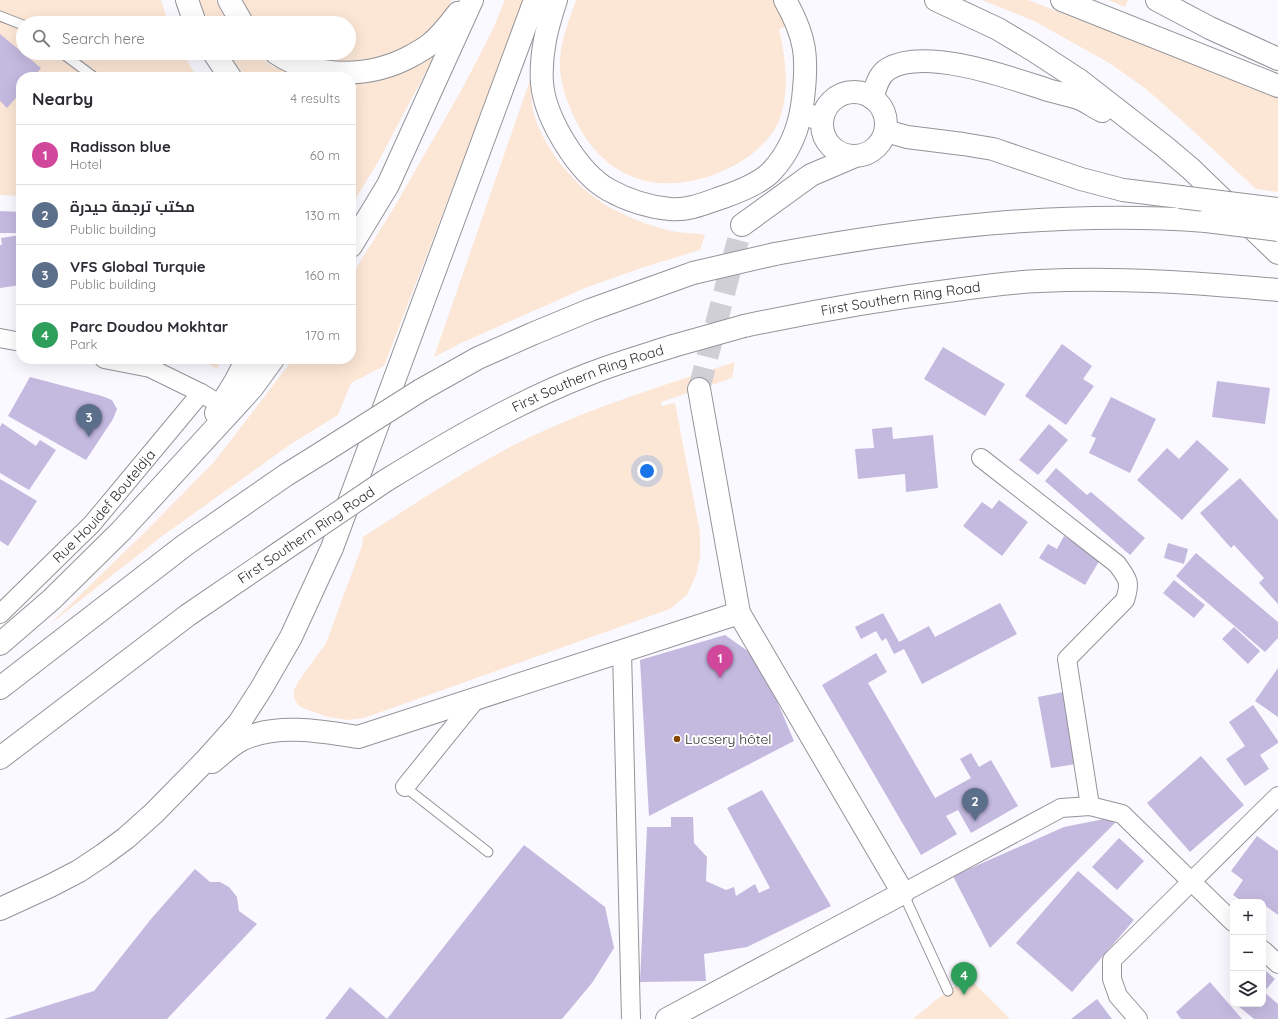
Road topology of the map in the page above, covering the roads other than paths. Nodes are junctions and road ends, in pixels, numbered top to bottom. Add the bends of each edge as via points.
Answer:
1 (187, 0) edge
2 (229, 0) edge
3 (465, 0) edge
4 (472, 0) edge
5 (535, 0) edge
6 (556, 0) edge
7 (785, 0) edge
8 (936, 0) edge
9 (1062, 0) edge
10 (1157, 0) edge
11 (0, 16) edge
12 (193, 16) edge
13 (238, 16) edge
14 (16, 22) edge
15 (71, 60) edge
16 (219, 60) edge
17 (286, 60) edge
18 (1278, 60) edge
19 (87, 72) edge
20 (227, 72) edge
21 (330, 72) edge
22 (356, 73) edge
23 (1278, 86) edge
24 (872, 98) junction
25 (811, 116) junction
26 (886, 131) junction
27 (1164, 147) junction
28 (853, 157) junction
29 (770, 173) junction
30 (1278, 209) edge
31 (1278, 230) edge
32 (356, 238) edge
33 (1278, 253) edge
34 (1278, 290) edge
35 (0, 338) edge
36 (16, 341) edge
37 (130, 364) edge
38 (244, 364) edge
39 (269, 364) edge
40 (698, 389) tunnel mouth
41 (201, 393) junction
42 (221, 405) junction
43 (981, 458) dead end
44 (121, 531) junction
45 (739, 613) junction
46 (0, 614) edge
47 (0, 644) edge
48 (622, 651) junction
49 (0, 688) edge
50 (477, 698) junction
51 (0, 758) edge
52 (182, 786) junction
53 (405, 787) joint
54 (1278, 796) edge
55 (1090, 806) junction
56 (488, 852) dead end
57 (1191, 881) junction
58 (903, 893) junction
59 (0, 910) edge
60 (1230, 919) edge
61 (1266, 953) edge
62 (1278, 964) edge
63 (948, 991) dead end
64 (631, 1019) edge
65 (667, 1019) edge
66 (1138, 1019) edge

1 - 12 main road
2 - 13 main road
3 - 22 main road via 446,30 428,46 385,67
4 - 32 main road via 388,185
5 - 52 main road via 329,555 292,637 261,688 239,722
6 - 29 main road via 544,43 541,65 545,100 563,140 590,174 608,190 651,205 671,209 688,208 736,192
7 - 25 main road via 803,41
8 - 27 main road via 998,29 1034,50 1079,80
9 - 23 main road
10 - 18 main road
11 - 14 lane
15 - 19 lane
16 - 20 main road
17 - 21 main road
24 - 25 main road via 862,93 840,94 831,100 825,110
24 - 26 main road via 883,110
24 - 27 main road via 879,79 888,70 899,65 915,62 952,63 1079,98
25 - 28 main road via 833,150
25 - 29 main road
26 - 28 main road via 874,150
26 - 30 main road, bridge via 907,137 993,149 1081,179 1124,190
27 - 33 main road via 1191,169
28 - 29 main road via 811,175 742,225 759,201
31 - 49 main road, bridge via 1166,218 1071,218 1016,222 849,240 693,273 539,331 478,358 421,390 280,479 185,545
34 - 51 main road, First Southern Ring Road, bridge via 1188,282 1103,279 984,286 876,300 744,326 589,374 491,420 385,481 188,616
35 - 36 street
37 - 41 street via 150,368
38 - 42 main road
39 - 44 main road via 252,388
40 - 45 main road
41 - 42 street
41 - 46 street, Rue Houidef Bouteldja via 92,524
42 - 44 main road via 205,430
43 - 55 street via 1117,564 1126,576 1129,588 1125,600 1067,659
44 - 47 main road via 52,600
45 - 48 main road
45 - 58 main road
48 - 50 main road
48 - 64 street
50 - 52 main road via 358,737 317,731 281,730 259,733 240,740
50 - 53 street
52 - 59 main road via 103,855 79,871
53 - 56 lane
54 - 57 street
55 - 57 street via 1122,814
55 - 58 street via 1061,808
57 - 60 street
57 - 66 street via 1112,960 1112,979 1118,996
58 - 63 lane
58 - 65 main road
61 - 62 street

